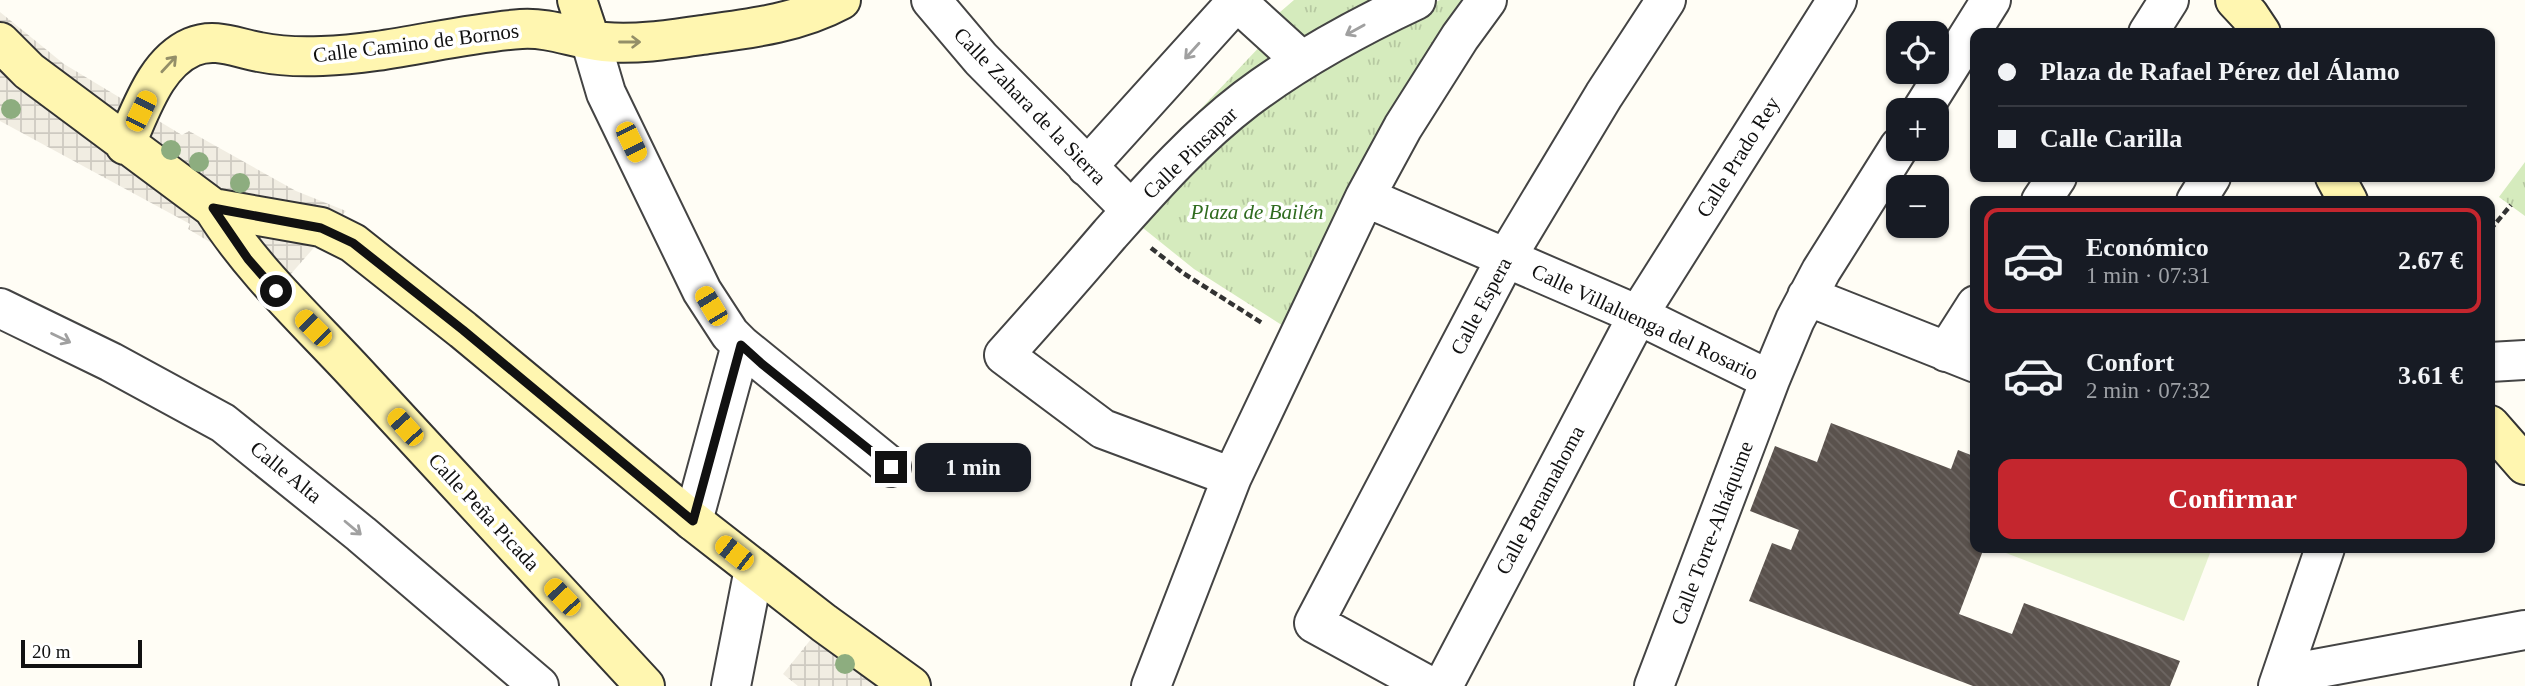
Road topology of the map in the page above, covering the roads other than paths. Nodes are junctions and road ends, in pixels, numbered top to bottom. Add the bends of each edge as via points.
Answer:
1 (577, 0) edge
2 (841, 0) edge
3 (931, 0) edge
4 (1416, 0) edge
5 (1487, 0) edge
6 (1666, 0) edge
7 (1838, 0) edge
8 (1991, 0) edge
9 (2169, 0) edge
10 (2235, 0) edge
11 (1237, 1) edge
12 (1973, 28) edge
13 (2151, 28) edge
14 (2258, 28) edge
15 (1970, 33) edge
16 (590, 40) junction
17 (0, 42) edge
18 (1301, 60) junction
19 (15, 69) edge
20 (1930, 98) edge
21 (125, 145) junction
22 (1890, 161) edge
23 (1087, 167) junction
24 (1365, 197) junction
25 (213, 208) junction
26 (1126, 216) junction
27 (321, 228) junction
28 (1506, 258) junction
29 (265, 278) junction
30 (1807, 296) junction
31 (0, 308) edge
32 (1638, 315) junction
33 (1970, 326) edge
34 (741, 345) junction
35 (1961, 358) edge
36 (2525, 360) edge
37 (2495, 362) edge
38 (1770, 380) junction
39 (2495, 431) edge
40 (2525, 465) edge
41 (891, 467) dead end
42 (1232, 477) junction
43 (693, 521) junction
44 (2323, 553) edge
45 (754, 569) junction
46 (2525, 630) edge
47 (2280, 681) edge
48 (538, 686) edge
49 (645, 686) edge
50 (731, 686) edge
51 (911, 686) edge
52 (1150, 686) edge
53 (1429, 686) edge
54 (1443, 686) edge
55 (1654, 686) edge

1 - 16 street
16 -> 2 street, Calle Camino de Bornos via 643,42 753,28 807,16
3 - 23 street, Calle Zahara de la Sierra via 981,59
4 -> 18 street, Calle Pinsapar
5 - 24 street via 1403,127
6 - 28 street, Calle Espera
7 - 32 street, Calle Prado Rey
8 - 12 street
9 - 13 street
10 - 14 street
11 - 18 street
11 -> 23 street
15 - 20 street
21 -> 16 street, Calle Camino de Bornos via 166,65 192,46 209,42 259,52 324,56 524,29
16 - 34 street via 606,93 702,291
17 - 19 street
18 - 26 street, Calle Pinsapar via 1207,133
19 - 21 street
21 - 25 street
22 - 30 street, Calle Torre-Alháquime
23 - 26 street, Calle Zahara de la Sierra
24 - 28 street, Calle Villaluenga del Rosario
24 - 42 street
25 - 27 street
25 - 29 street, Calle Peña Picada
26 - 42 street, Calle Pinsapar via 1004,355 1103,429
27 - 29 street via 294,235 278,247
27 - 43 street via 353,243
28 - 32 street, Calle Villaluenga del Rosario
28 - 53 street, Calle Espera via 1314,623
29 - 49 street, Calle Peña Picada
30 - 35 street
30 - 38 street, Calle Torre-Alháquime
31 -> 48 street, Calle Alta via 223,423
32 - 38 street, Calle Villaluenga del Rosario
32 - 54 street, Calle Benamahoma
33 - 35 street
34 - 41 street
34 - 43 street
36 - 37 street
38 - 55 street, Calle Torre-Alháquime
39 - 40 street
42 - 52 street
43 - 45 street
44 - 47 street
45 - 50 street
45 - 51 street
46 - 47 street

